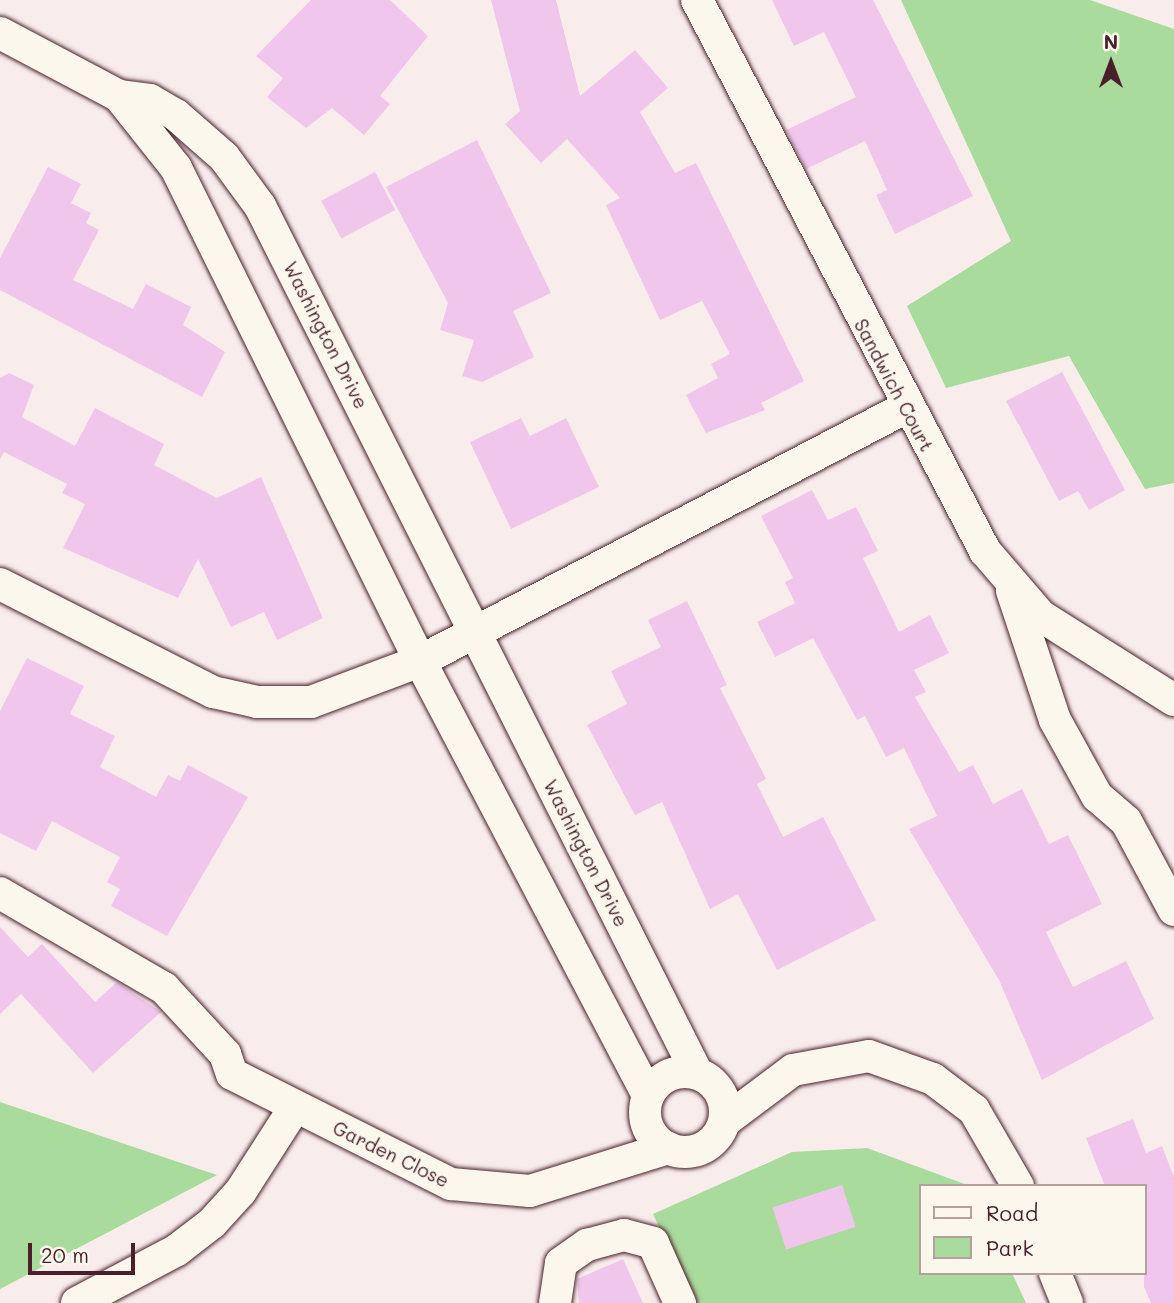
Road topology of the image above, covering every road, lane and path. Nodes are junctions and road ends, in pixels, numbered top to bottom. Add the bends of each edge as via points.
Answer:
1 (697, 0) edge
2 (0, 33) edge
3 (119, 96) junction
4 (905, 408) junction
5 (0, 584) edge
6 (1010, 586) junction
7 (475, 632) junction
8 (420, 661) junction
9 (1174, 701) edge
10 (0, 893) edge
11 (1174, 910) edge
12 (781, 1076) junction
13 (706, 1079) junction
14 (295, 1107) junction
15 (647, 1109) junction
16 (725, 1121) junction
17 (668, 1148) junction
18 (599, 1168) junction
19 (1017, 1184) edge
20 (1056, 1275) edge
21 (77, 1303) edge
22 (555, 1303) edge
23 (680, 1303) edge
24 (1067, 1303) edge

1 - 4 street, Sandwich Court
2 - 3 street, Washington Drive
3 - 7 street, Washington Drive via 150,100 176,115 224,157 260,206
3 - 8 street, Washington Drive via 176,168
4 - 6 street, Sandwich Court
4 - 7 street
5 - 8 street via 184,681 235,699 311,702
6 - 9 street, Sandwich Court via 1063,634
6 - 11 street via 1055,720 1097,796 1126,821
7 - 8 street
7 - 13 street, Washington Drive
8 - 15 street, Washington Drive
10 - 14 street, Garden Close via 164,988 225,1054 232,1074
12 - 13 street
12 - 16 street
12 - 19 street via 824,1059 859,1055 933,1079 987,1125
13 - 15 street via 668,1076
13 - 16 street
14 - 18 street, Garden Close via 476,1191 530,1191
14 - 21 street via 242,1191 212,1223 177,1250
15 - 17 street
15 - 18 street, Garden Close
16 - 17 street via 702,1149
17 - 18 street, Garden Close
20 - 24 street
22 - 23 street via 554,1275 572,1253 636,1234 653,1243

